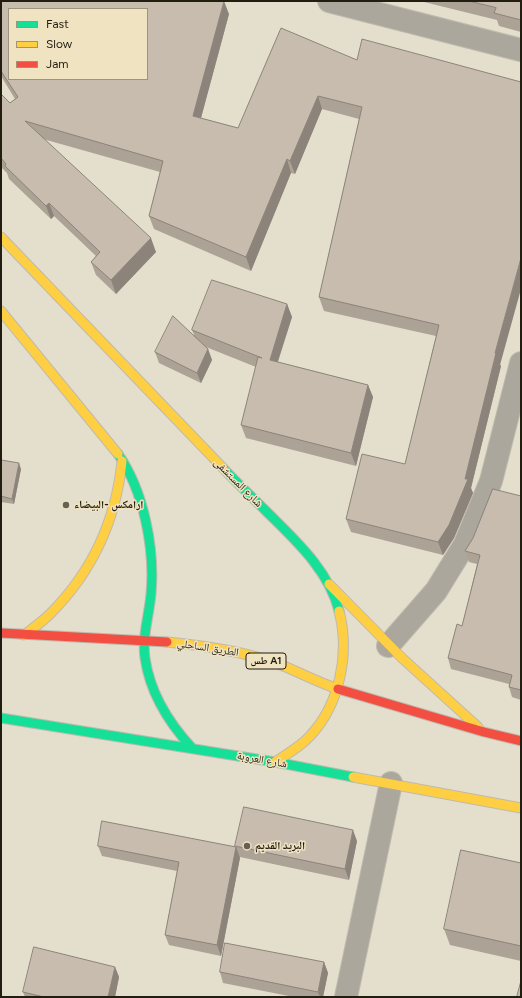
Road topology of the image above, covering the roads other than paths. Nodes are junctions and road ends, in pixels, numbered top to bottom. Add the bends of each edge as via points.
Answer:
1 (330, 1) edge
2 (521, 50) edge
3 (1, 237) edge
4 (1, 311) edge
5 (521, 363) edge
6 (122, 461) junction
7 (329, 584) junction
8 (1, 633) edge
9 (24, 636) junction
10 (144, 640) junction
11 (388, 646) junction
12 (337, 689) junction
13 (1, 718) edge
14 (484, 732) junction
15 (521, 741) edge
16 (192, 748) junction
17 (275, 762) junction
18 (391, 783) junction
19 (521, 808) edge
20 (346, 997) edge

1 - 2 street
3 - 7 main road, شارع المستشفى via 303,549
4 - 6 main road
5 - 11 street via 492,481 464,544 436,591
6 - 9 main road via 117,495 107,528 92,560 73,588 50,614
6 - 10 main road via 135,486 144,513 149,541 152,590
7 - 11 main road
7 - 12 main road, شارع المستشفى via 342,626 344,647
8 - 9 main road, الطريق الساحلي / طس A1
9 - 10 main road, الطريق الساحلي / طس A1
10 - 12 main road, الطريق الساحلي / طس A1 via 243,654 275,663
10 - 16 main road via 145,660 156,699 170,723
11 - 14 main road
12 - 14 main road, الطريق الساحلي / طس A1
12 - 17 main road, شارع المستشفى via 315,730 298,747
13 - 16 main road, شارع العروبة
14 - 15 main road, الطريق الساحلي / طس A1
16 - 17 main road, شارع العروبة
17 - 18 main road, شارع العروبة
18 - 19 main road, شارع العروبة
18 - 20 street

